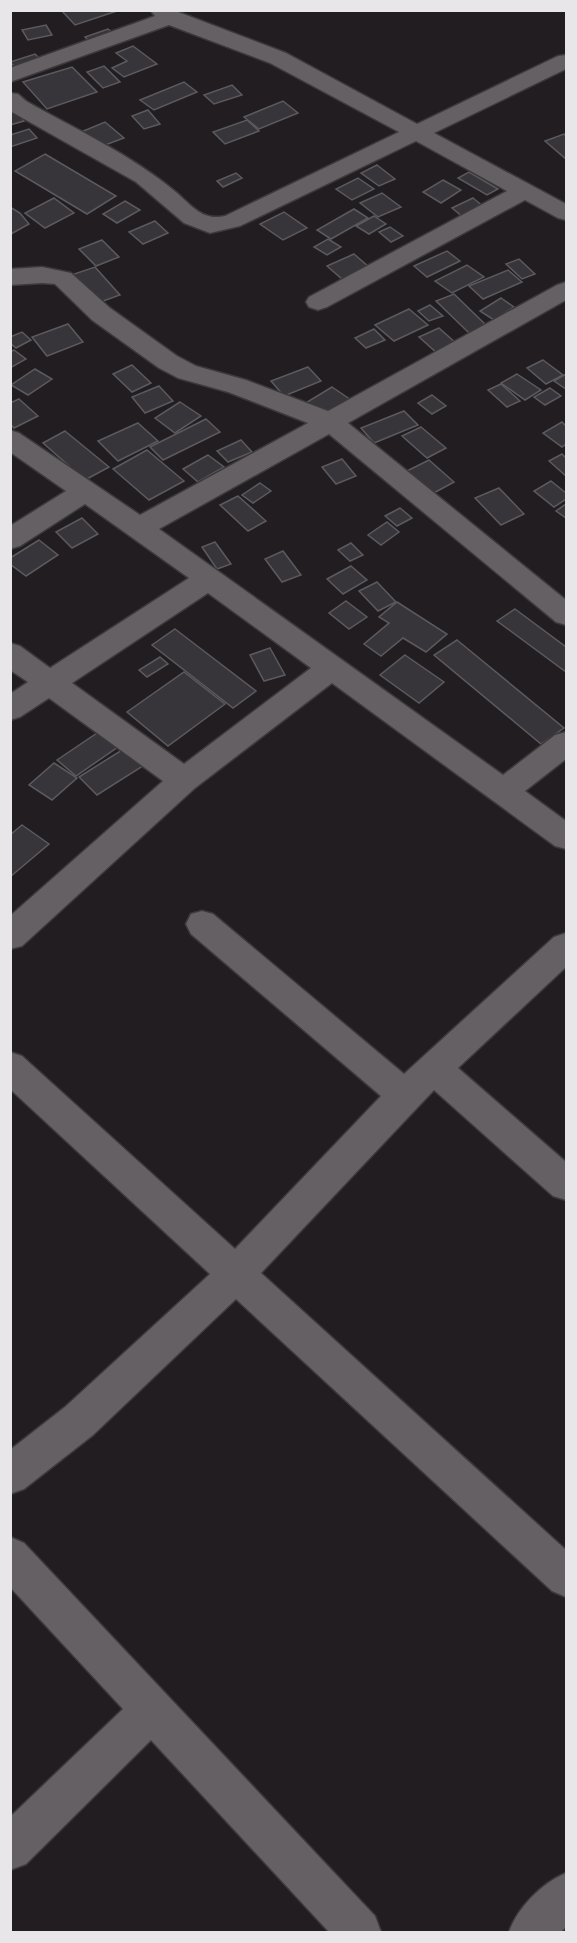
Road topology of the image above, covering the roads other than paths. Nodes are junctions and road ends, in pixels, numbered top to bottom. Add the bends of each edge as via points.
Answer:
1 (164, 14) edge
2 (567, 61) edge
3 (10, 76) edge
4 (10, 99) edge
5 (416, 133) junction
6 (524, 191) junction
7 (567, 213) edge
8 (10, 277) edge
9 (567, 290) edge
10 (318, 302) dead end
11 (331, 422) junction
12 (10, 439) edge
13 (84, 492) junction
14 (139, 528) junction
15 (10, 539) edge
16 (208, 579) junction
17 (567, 615) edge
18 (10, 654) edge
19 (330, 668) junction
20 (50, 682) junction
21 (10, 709) edge
22 (567, 742) edge
23 (184, 780) junction
24 (502, 792) junction
25 (567, 837) edge
26 (202, 924) dead end
27 (10, 936) edge
28 (567, 947) edge
29 (10, 1067) edge
30 (434, 1069) junction
31 (405, 1095) junction
32 (567, 1184) edge
33 (237, 1273) junction
34 (10, 1476) edge
35 (10, 1557) edge
36 (567, 1577) edge
37 (153, 1708) junction
38 (10, 1848) edge
39 (567, 1895) edge
40 (359, 1932) edge
41 (531, 1932) edge

1 - 3 street
1 - 5 street via 278,58
2 - 5 street
4 - 5 street via 144,177 192,218 210,226 232,221
5 - 6 street
6 - 7 street
6 - 10 street
8 - 11 street via 62,278 101,314 168,362
9 - 11 street
11 - 14 street
11 - 17 street
12 - 13 street
13 - 14 street
13 - 15 street
14 - 16 street
16 - 19 street
16 - 20 street
18 - 20 street
19 - 23 street
19 - 24 street
20 - 21 street
20 - 23 street
22 - 24 street
23 - 27 street
24 - 25 street
26 - 31 street
28 - 30 street
29 - 33 street
30 - 31 street
30 - 32 street
31 - 33 street
33 - 34 street via 79,1421
33 - 36 street
35 - 37 street
37 - 38 street
37 - 40 street
39 - 41 street

